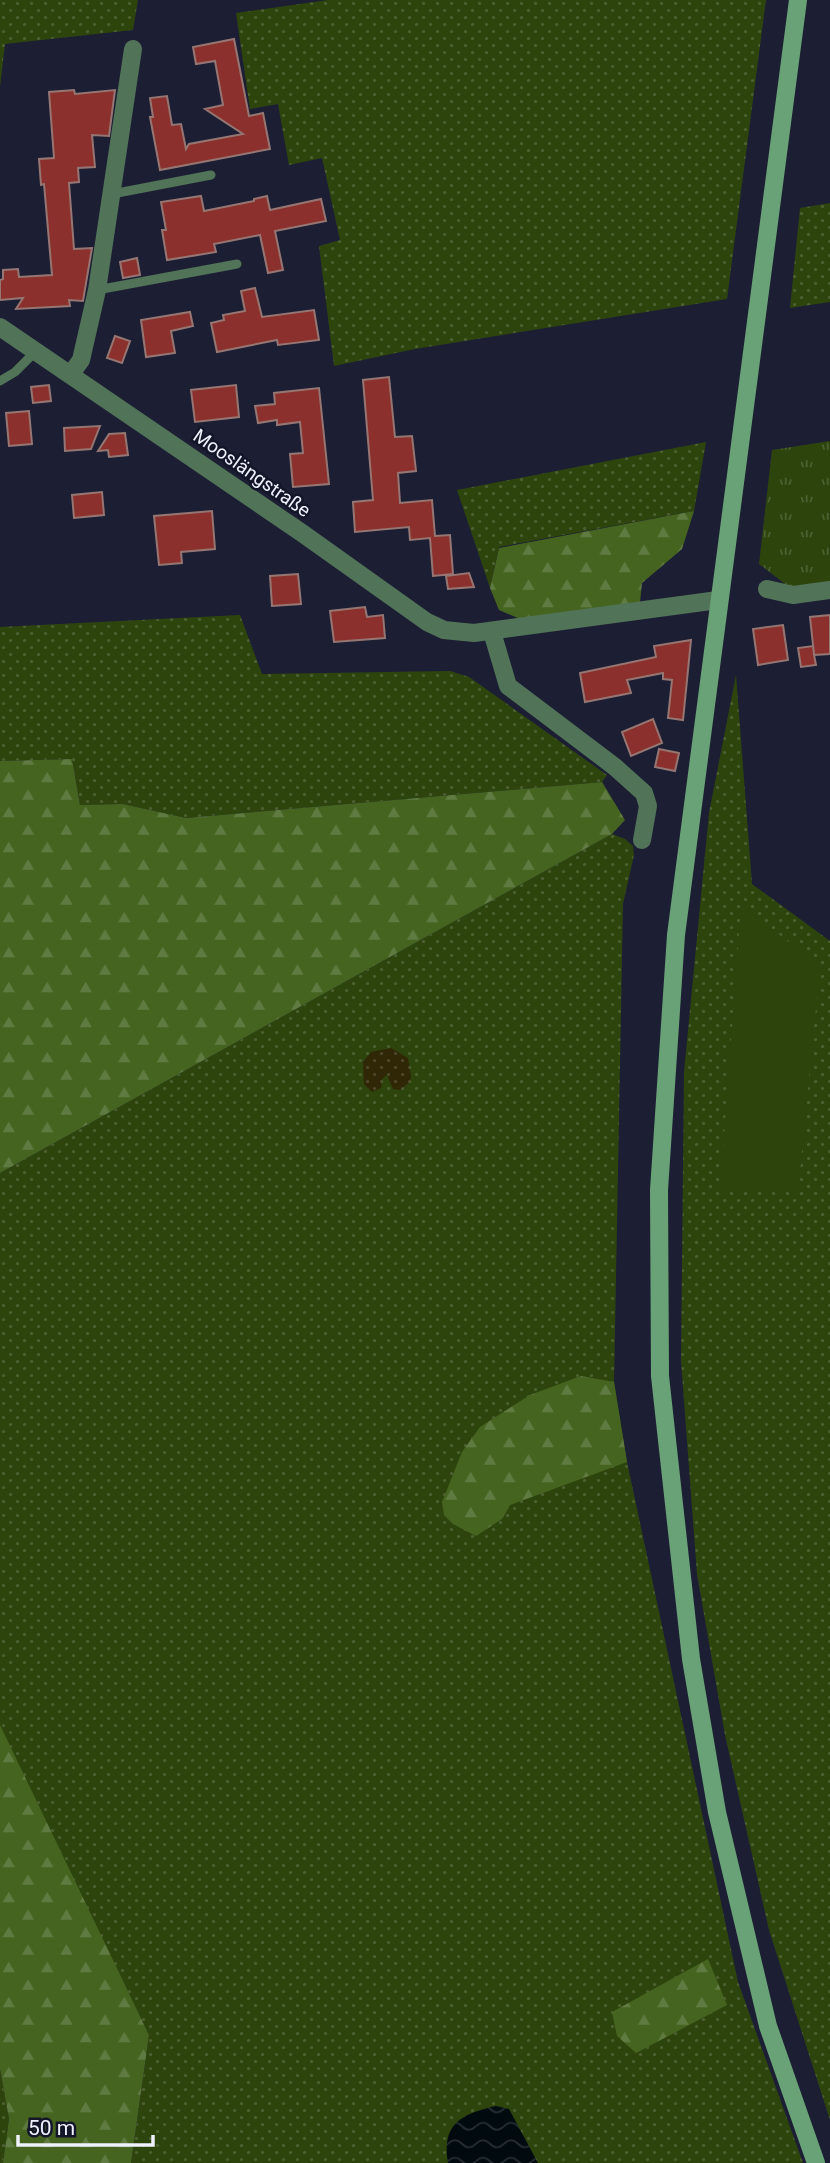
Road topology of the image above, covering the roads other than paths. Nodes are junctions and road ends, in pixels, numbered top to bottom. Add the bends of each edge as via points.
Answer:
1 (798, 0) edge
2 (133, 49) dead end
3 (211, 176) dead end
4 (111, 194) junction
5 (237, 264) dead end
6 (97, 290) junction
7 (0, 327) edge
8 (36, 351) junction
9 (70, 375) junction
10 (0, 381) edge
11 (767, 589) dead end
12 (830, 590) edge
13 (718, 600) junction
14 (492, 632) junction
15 (642, 840) dead end
16 (816, 2163) edge

1 - 13 street
2 - 4 street
3 - 4 lane
4 - 6 street
5 - 6 lane
6 - 9 street via 81,360
7 - 8 street, Mooslängstraße
8 - 9 street, Mooslängstraße
8 - 10 lane
9 - 14 street, Mooslängstraße via 427,622 444,630
11 - 12 street via 793,595
13 - 14 street, Mooslängstraße
13 - 16 street via 676,935 659,1190 660,1376 691,1660 716,1812 768,2026
14 - 15 street via 508,686 644,793 648,806

